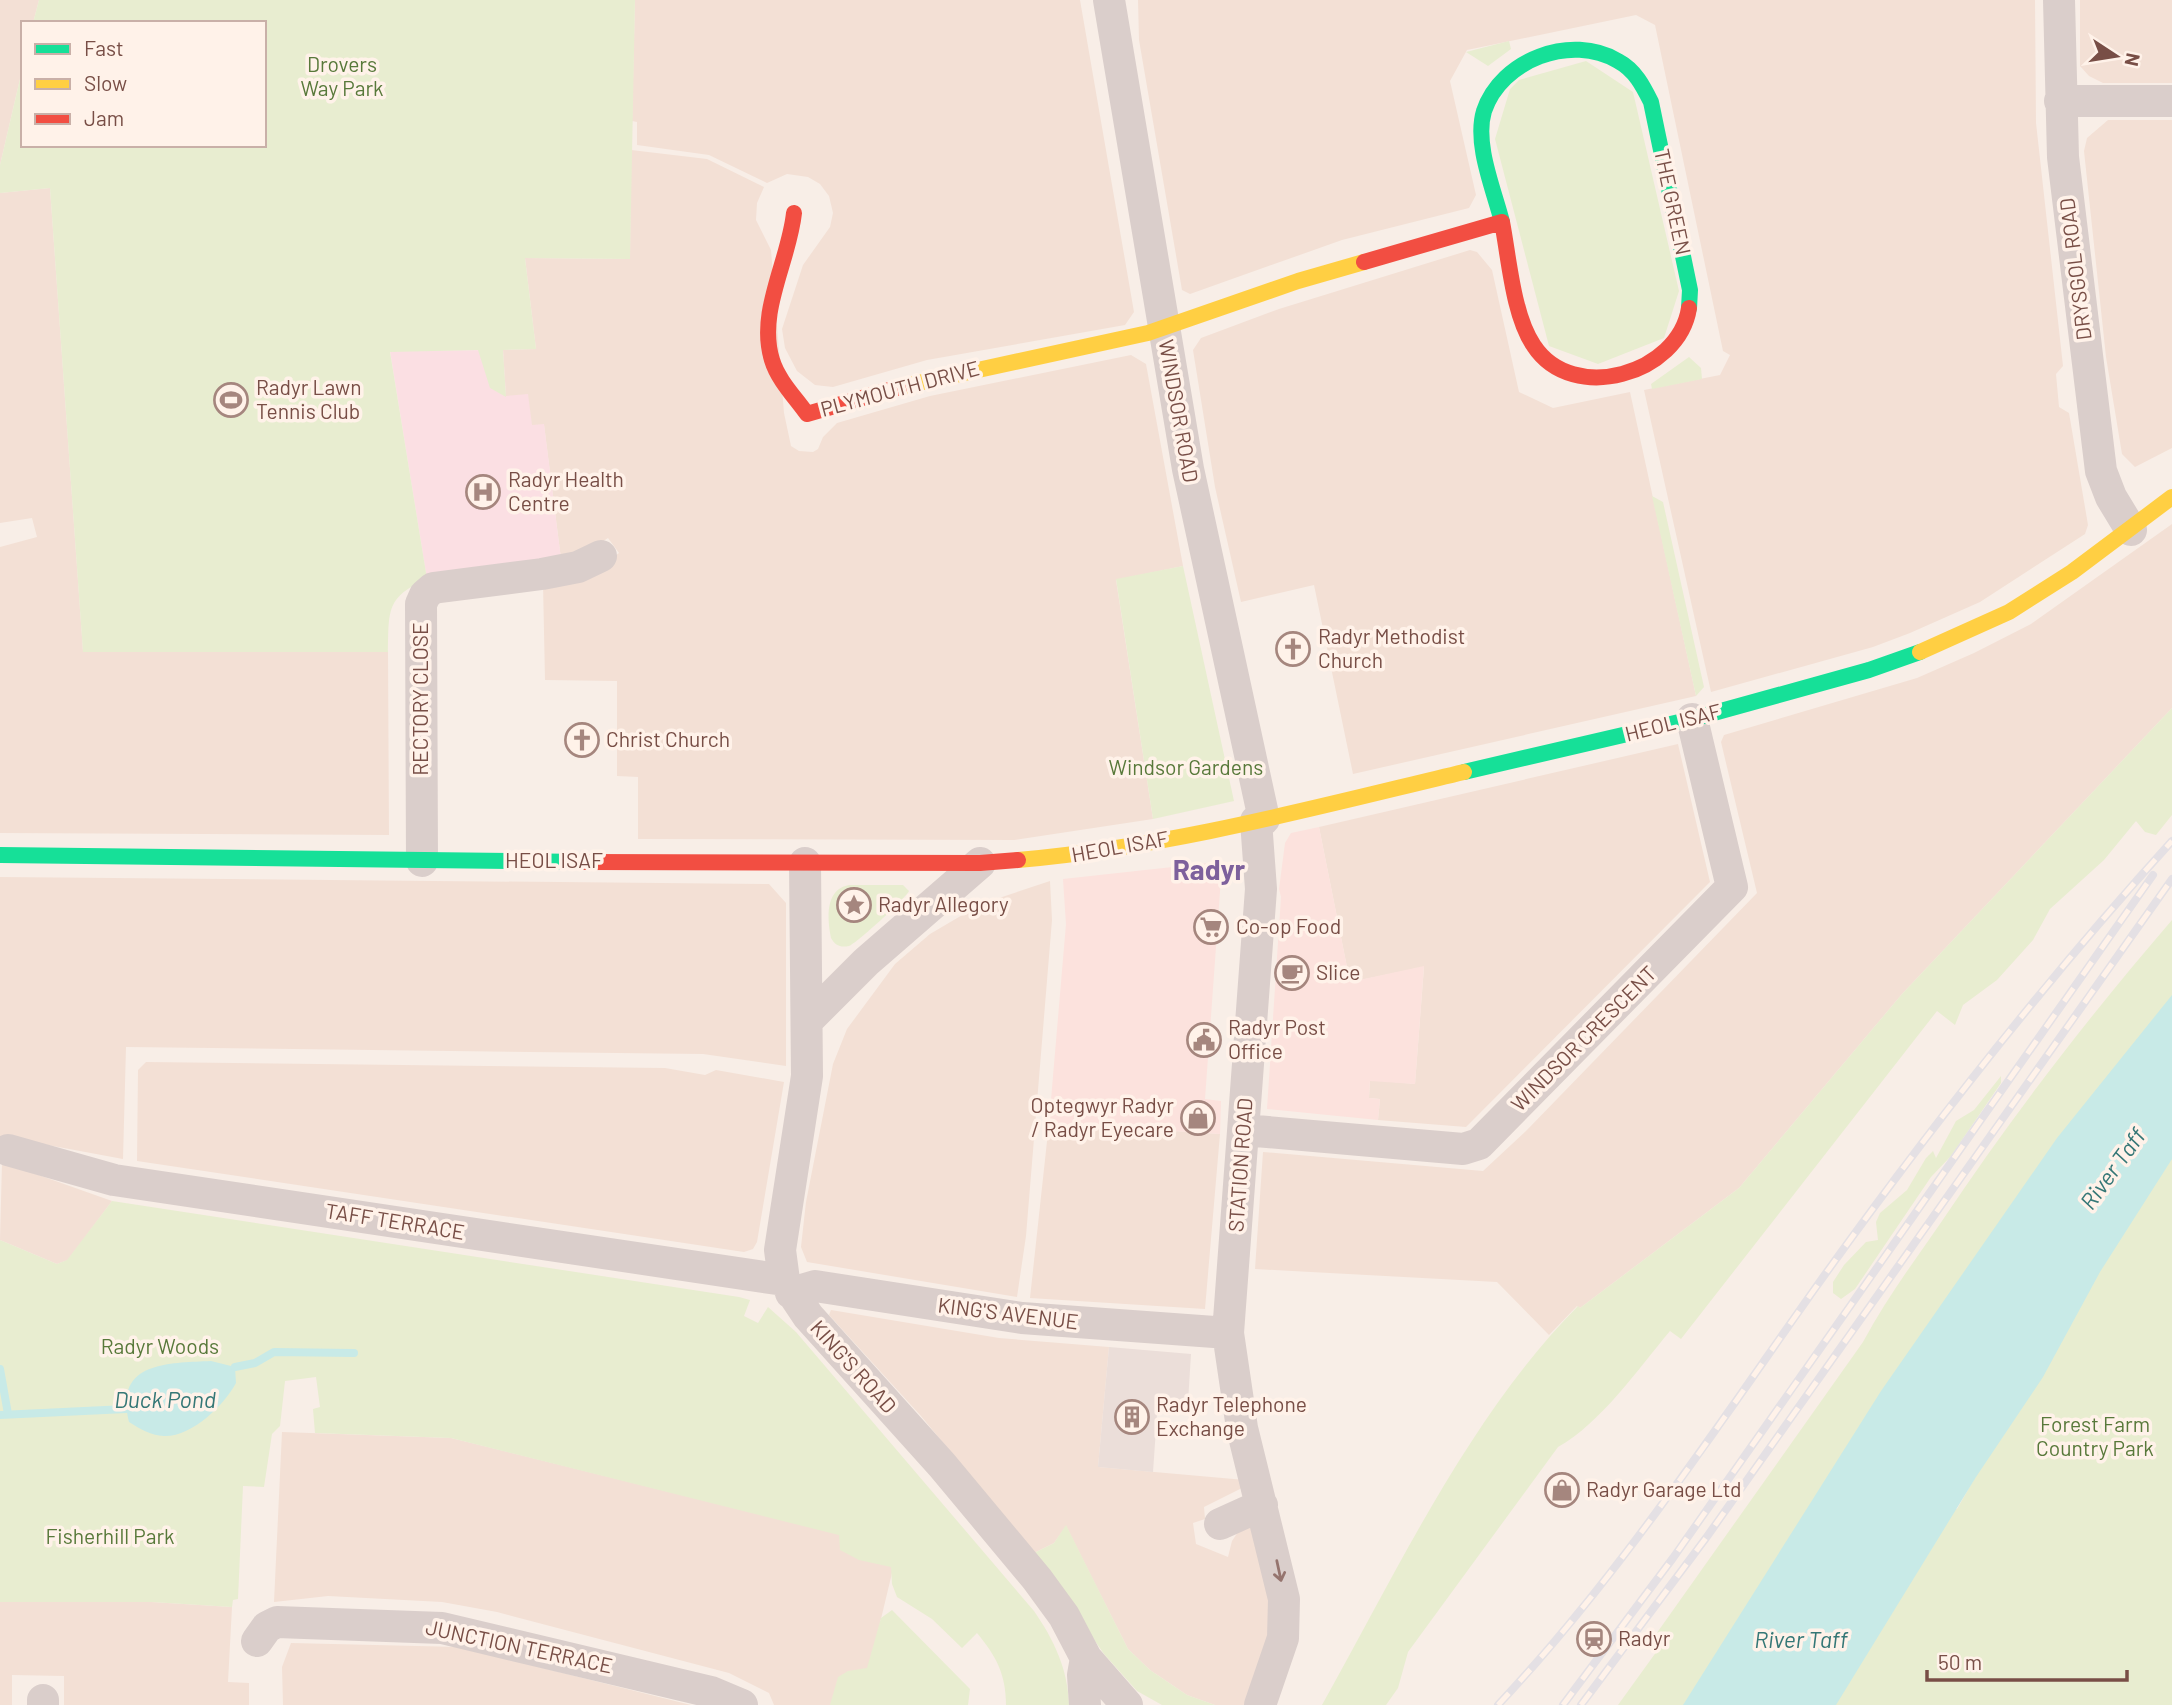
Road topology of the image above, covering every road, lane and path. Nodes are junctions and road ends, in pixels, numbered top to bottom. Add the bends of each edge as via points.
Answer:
1 (1109, 0) edge
2 (2059, 0) edge
3 (2060, 101) junction
4 (2172, 101) edge
5 (794, 213) dead end
6 (1502, 222) junction
7 (1164, 328) junction
8 (2172, 497) edge
9 (2131, 530) junction
10 (601, 556) dead end
11 (1692, 719) junction
12 (1260, 820) junction
13 (0, 855) edge
14 (422, 861) junction
15 (805, 863) junction
16 (980, 863) junction
17 (808, 1020) junction
18 (1244, 1130) junction
19 (8, 1150) dead end
20 (788, 1287) junction
21 (1228, 1334) junction
22 (1262, 1505) junction
23 (1220, 1524) dead end
24 (257, 1641) dead end
25 (1086, 1658) junction
26 (742, 1705) edge
27 (1086, 1705) edge
28 (1127, 1705) edge
29 (1260, 1705) edge

1 - 7 street, WINDSOR ROAD
2 - 3 street, DRYSGOL ROAD
3 - 4 street
3 - 9 street, DRYSGOL ROAD via 2101,471 2110,497
5 - 7 main road, PLYMOUTH DRIVE via 790,250 767,320 767,339 772,361 807,414 929,379
6 - 6 main road, THE GREEN via 1482,127 1496,85 1520,65 1581,49 1598,51 1629,66 1648,91 1690,290 1681,335 1660,357 1623,372 1589,376 1558,368 1543,358 1526,331
6 - 7 main road via 1298,281
7 - 12 street, WINDSOR ROAD
8 - 9 main road, HEOL ISAF
9 - 11 main road, HEOL ISAF via 2050,587 1956,637 1869,670
10 - 14 street, RECTORY CLOSE via 578,567 433,588 425,595 421,604
11 - 12 main road, HEOL ISAF
11 - 18 street, WINDSOR CRESCENT via 1732,887 1479,1144 1463,1149
12 - 16 main road, HEOL ISAF via 1085,854
12 - 18 street, STATION ROAD via 1261,889
13 - 14 main road, HEOL ISAF
14 - 15 main road, HEOL ISAF
15 - 16 main road, HEOL ISAF
15 - 17 street, KING'S ROAD
16 - 17 street via 866,962
17 - 20 street, KING'S ROAD via 807,1076 780,1250
18 - 21 street, STATION ROAD
19 - 20 street, TAFF TERRACE via 121,1181
20 - 21 street, KING'S AVENUE via 815,1286 1021,1318
20 - 25 street, KING'S ROAD via 808,1317 1037,1579
21 - 22 street, STATION ROAD via 1242,1428
22 - 23 street
22 -> 29 street, STATION ROAD via 1284,1599 1285,1625
24 - 26 street, JUNCTION TERRACE via 277,1622 443,1628 711,1692
25 - 27 street, KING'S ROAD
25 - 28 street, KING'S ROAD

